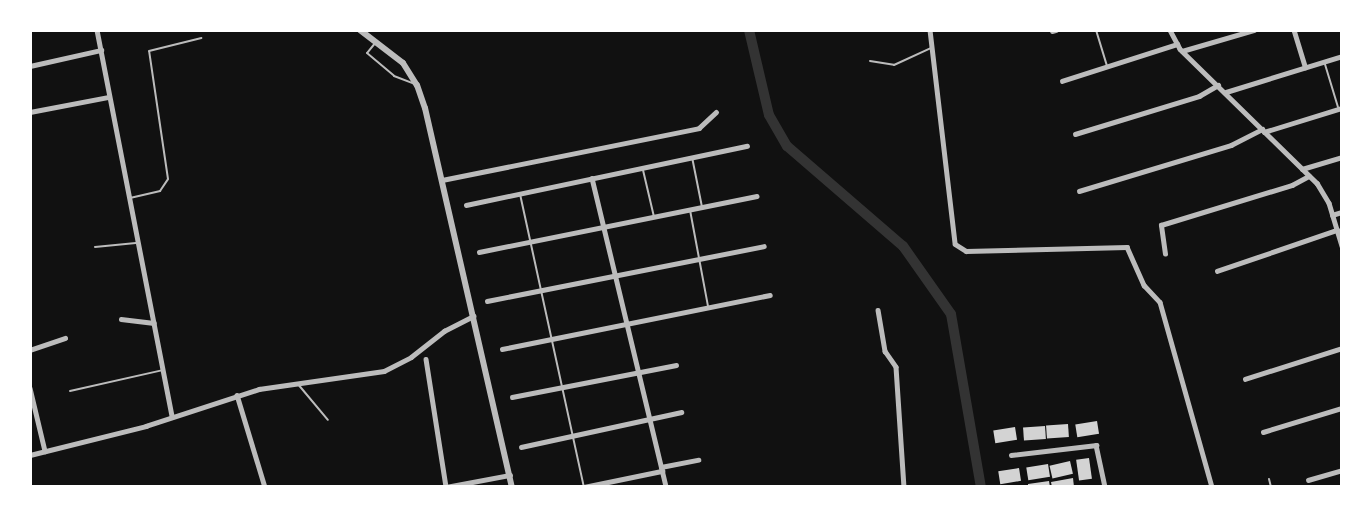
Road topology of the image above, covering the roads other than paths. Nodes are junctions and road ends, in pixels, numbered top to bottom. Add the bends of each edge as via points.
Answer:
1 (97, 30) edge
2 (362, 30) edge
3 (930, 30) edge
4 (1096, 30) edge
5 (1170, 30) edge
6 (1254, 30) edge
7 (1294, 30) edge
8 (201, 38) dead end
9 (376, 42) junction
10 (1177, 44) junction
11 (931, 48) junction
12 (101, 50) junction
13 (1182, 51) junction
14 (1342, 56) edge
15 (870, 61) dead end
16 (1324, 61) junction
17 (30, 66) edge
18 (1107, 66) junction
19 (1305, 67) junction
20 (1062, 81) dead end
21 (417, 85) junction
22 (1218, 85) junction
23 (1226, 93) junction
24 (109, 97) junction
25 (1340, 108) edge
26 (30, 112) edge
27 (716, 112) dead end
28 (1263, 130) junction
29 (1075, 134) dead end
30 (747, 146) dead end
31 (692, 158) junction
32 (1342, 158) edge
33 (643, 168) junction
34 (1302, 169) junction
35 (1309, 176) junction
36 (591, 178) junction
37 (442, 180) junction
38 (1080, 191) dead end
39 (519, 193) junction
40 (756, 196) dead end
41 (129, 198) junction
42 (466, 205) dead end
43 (702, 207) junction
44 (690, 210) junction
45 (1342, 212) edge
46 (1332, 215) junction
47 (654, 217) junction
48 (603, 227) junction
49 (1337, 230) junction
50 (530, 242) junction
51 (137, 243) junction
52 (764, 246) dead end
53 (1342, 246) edge
54 (94, 247) dead end
55 (479, 252) dead end
56 (1166, 254) dead end
57 (698, 258) junction
58 (1216, 271) dead end
59 (615, 274) junction
60 (541, 290) junction
61 (770, 295) dead end
62 (487, 302) dead end
63 (708, 306) junction
64 (878, 310) dead end
65 (473, 316) junction
66 (121, 319) dead end
67 (154, 322) junction
68 (626, 322) junction
69 (64, 338) dead end
70 (552, 339) junction
71 (1342, 348) edge
72 (502, 349) dead end
73 (30, 350) edge
74 (426, 359) dead end
75 (676, 365) dead end
76 (163, 370) junction
77 (639, 371) junction
78 (1245, 379) dead end
79 (297, 382) junction
80 (562, 386) junction
81 (30, 388) edge
82 (70, 391) dead end
83 (237, 395) junction
84 (512, 397) dead end
85 (1342, 408) edge
86 (681, 412) dead end
87 (172, 417) junction
88 (651, 418) junction
89 (328, 420) dead end
90 (1263, 432) dead end
91 (573, 435) junction
92 (521, 447) dead end
93 (45, 451) junction
94 (30, 455) edge
95 (1011, 455) dead end
96 (698, 460) dead end
97 (662, 469) junction
98 (1342, 470) edge
99 (510, 475) junction
100 (1269, 479) dead end
101 (1308, 480) dead end
102 (266, 487) edge
103 (446, 487) edge
104 (512, 487) edge
105 (584, 487) edge
106 (666, 487) edge
107 (904, 487) edge
108 (1105, 487) edge
109 (1212, 487) edge
110 (1271, 487) edge

1 - 12 street
2 - 9 street
3 - 11 street
4 - 18 lane
5 - 10 street
6 - 13 street
7 - 19 street
8 - 41 lane via 149,51 168,179 160,191
9 - 21 street via 403,63
9 - 21 lane via 367,52 394,76
10 - 13 street
10 - 18 street
11 - 15 lane via 894,65
11 - 109 street via 956,244 966,251 1127,247 1144,285 1160,302
12 - 17 street
12 - 24 street
13 - 22 street
14 - 16 street
16 - 19 street
16 - 25 lane
18 - 20 street
19 - 23 street
21 - 37 street
22 - 23 street
22 - 29 street via 1199,96
23 - 28 street
24 - 26 street
24 - 41 street
25 - 28 street
27 - 37 street via 699,128
28 - 34 street
28 - 38 street via 1231,145
30 - 31 street
31 - 33 street
31 - 43 lane
32 - 34 street
33 - 36 street
33 - 47 lane
34 - 35 street
35 - 46 street via 1324,192
35 - 56 street via 1292,185 1161,225
36 - 39 street
36 - 48 street
37 - 65 street
39 - 42 street
39 - 50 lane
40 - 43 street
41 - 51 street
43 - 44 street
44 - 47 street
44 - 57 lane
45 - 46 street
46 - 49 street
47 - 48 street
48 - 50 street
48 - 59 street
49 - 53 street
49 - 58 street
50 - 55 street
50 - 60 lane
51 - 54 lane
51 - 67 street
52 - 57 street
57 - 59 street
57 - 63 lane
59 - 60 street
59 - 68 street
60 - 62 street
60 - 70 lane
61 - 63 street
63 - 68 street
64 - 107 street via 885,351 896,367
65 - 79 street via 384,371
65 - 99 street
66 - 67 street
67 - 76 street
68 - 70 street
68 - 77 street
69 - 73 street
70 - 72 street
70 - 80 lane
71 - 78 street
74 - 103 street
75 - 77 street
76 - 82 lane
76 - 87 street
77 - 80 street
77 - 88 street
79 - 83 street
79 - 89 lane
80 - 84 street
80 - 91 lane
81 - 93 street
83 - 87 street
83 - 102 street
85 - 90 street
86 - 88 street
87 - 93 street
88 - 91 street
88 - 97 street
91 - 92 street
91 - 105 lane
93 - 94 street
95 - 108 street via 1096,445
96 - 97 street
97 - 105 street
97 - 106 street
98 - 101 street
99 - 103 street
99 - 104 street
100 - 110 lane

